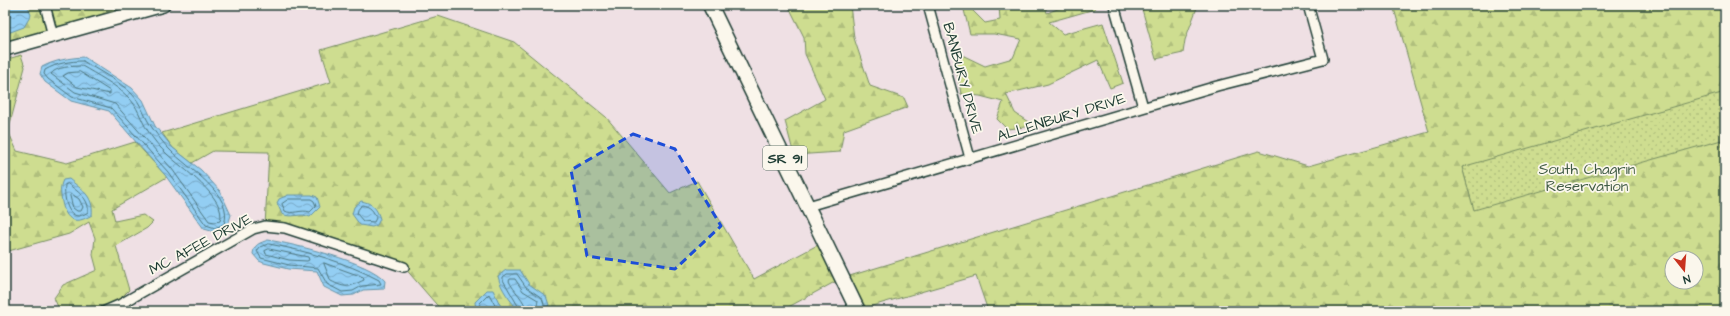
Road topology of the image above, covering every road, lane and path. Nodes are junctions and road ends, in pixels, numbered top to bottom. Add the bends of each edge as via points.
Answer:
1 (44, 5) edge
2 (163, 5) edge
3 (710, 5) edge
4 (928, 5) edge
5 (1114, 5) edge
6 (1308, 5) edge
7 (53, 36) junction
8 (5, 49) edge
9 (1143, 107) junction
10 (970, 158) junction
11 (808, 206) junction
12 (404, 267) dead end
13 (104, 311) edge
14 (858, 311) edge

1 - 7 street
2 - 7 main road
3 - 11 main road, SR 91
4 - 10 street, BANBURY DRIVE
5 - 9 street
6 - 9 street, ALLENBURY DRIVE via 1323,59
7 - 8 main road
9 - 10 street, ALLENBURY DRIVE
10 - 11 street, ALLENBURY DRIVE
11 - 14 main road, SR 91
12 - 13 street, MC AFEE DRIVE via 285,228 265,226 242,234 121,304

